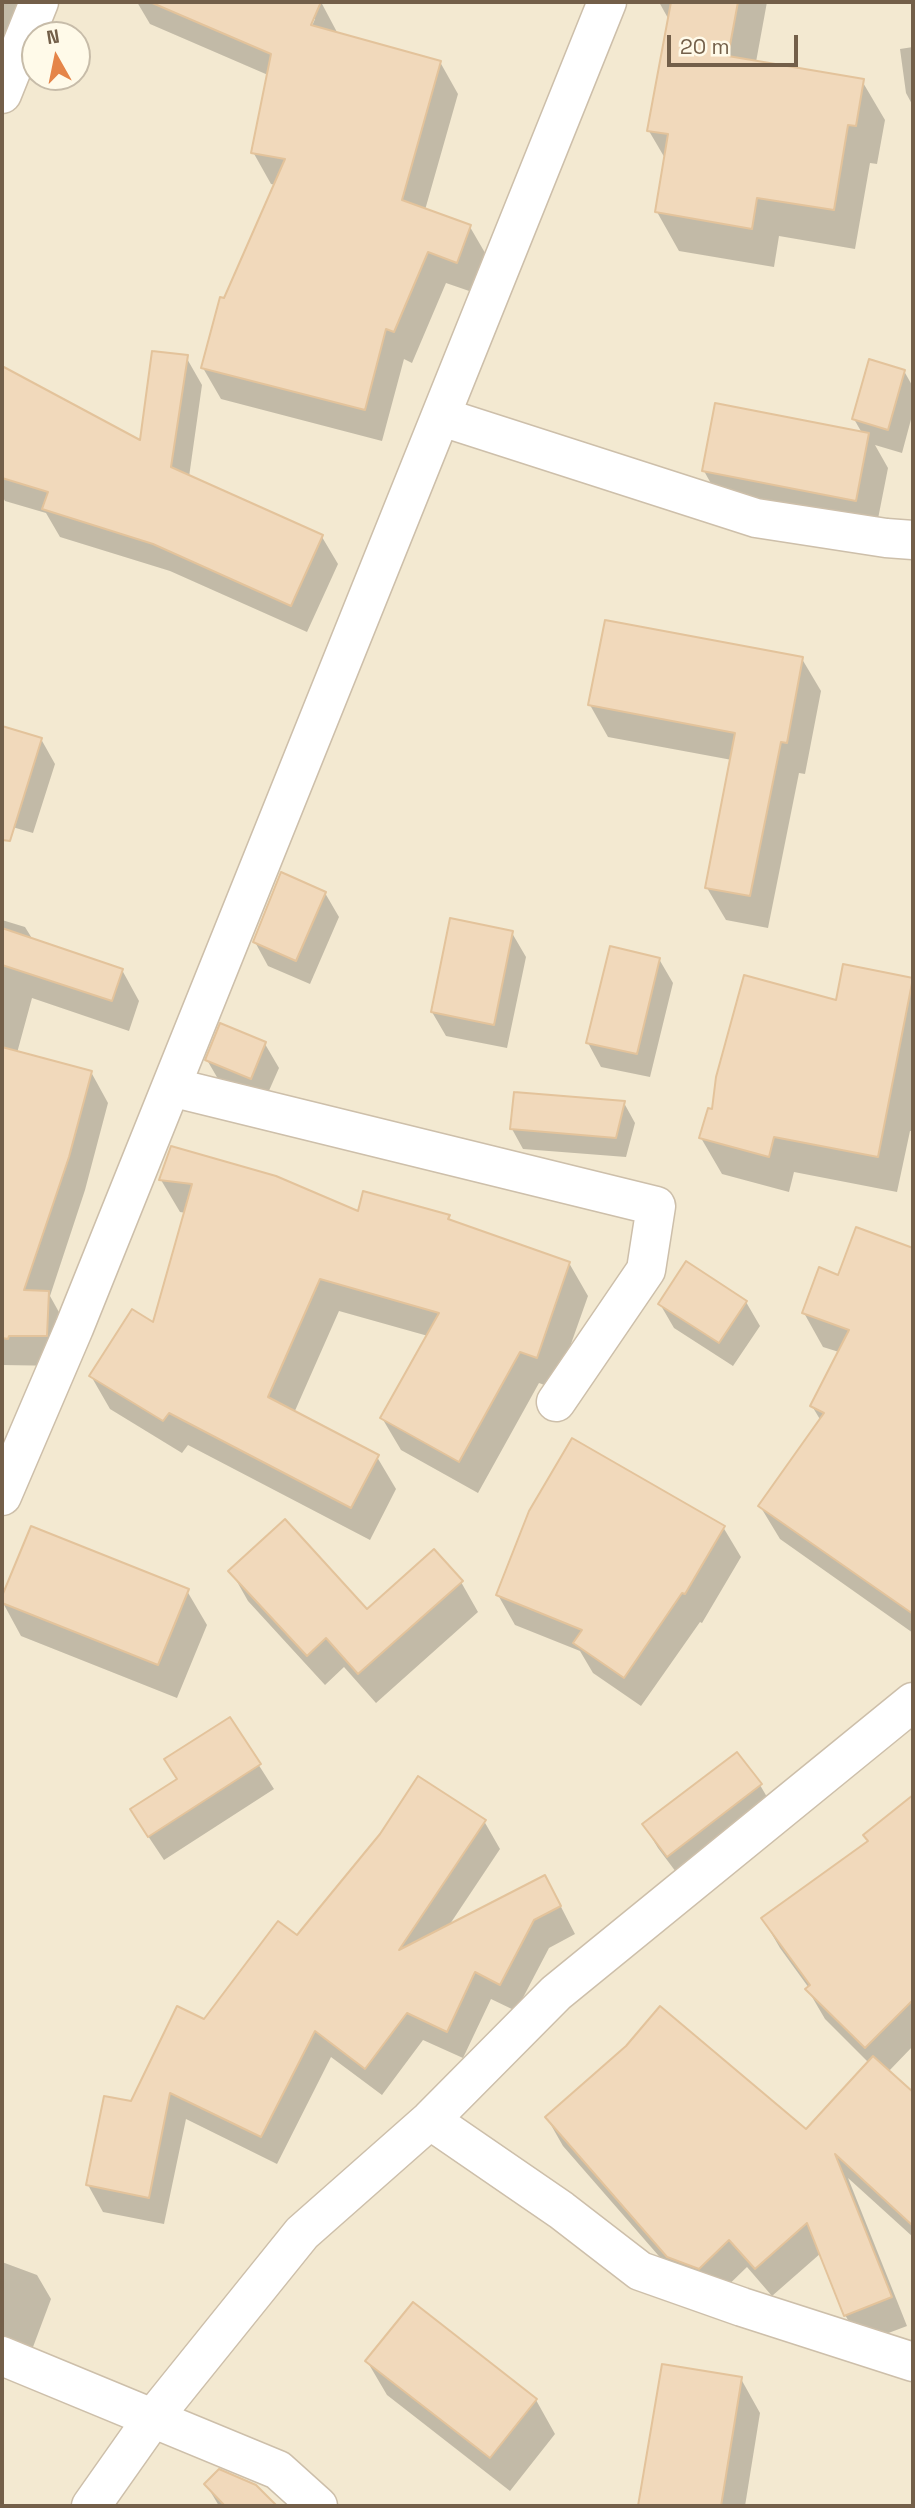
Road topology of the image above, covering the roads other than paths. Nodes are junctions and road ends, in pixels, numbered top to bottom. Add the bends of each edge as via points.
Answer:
1 (40, 2) edge
2 (607, 2) edge
3 (2, 94) edge
4 (442, 416) junction
5 (913, 540) edge
6 (171, 1087) junction
7 (556, 1402) dead end
8 (2, 1496) edge
9 (913, 1702) edge
10 (429, 2120) junction
11 (2, 2356) edge
12 (913, 2362) edge
13 (153, 2418) junction
14 (91, 2506) edge
15 (318, 2506) edge

1 - 3 street
2 - 4 street
4 - 5 street via 756,517
4 - 6 street
6 - 7 street via 656,1206 646,1270
6 - 8 street
9 - 10 street via 556,1993
10 - 12 street via 561,2210 640,2271
10 - 13 street via 302,2233
11 - 13 street
13 - 14 street
13 - 15 street via 278,2470

